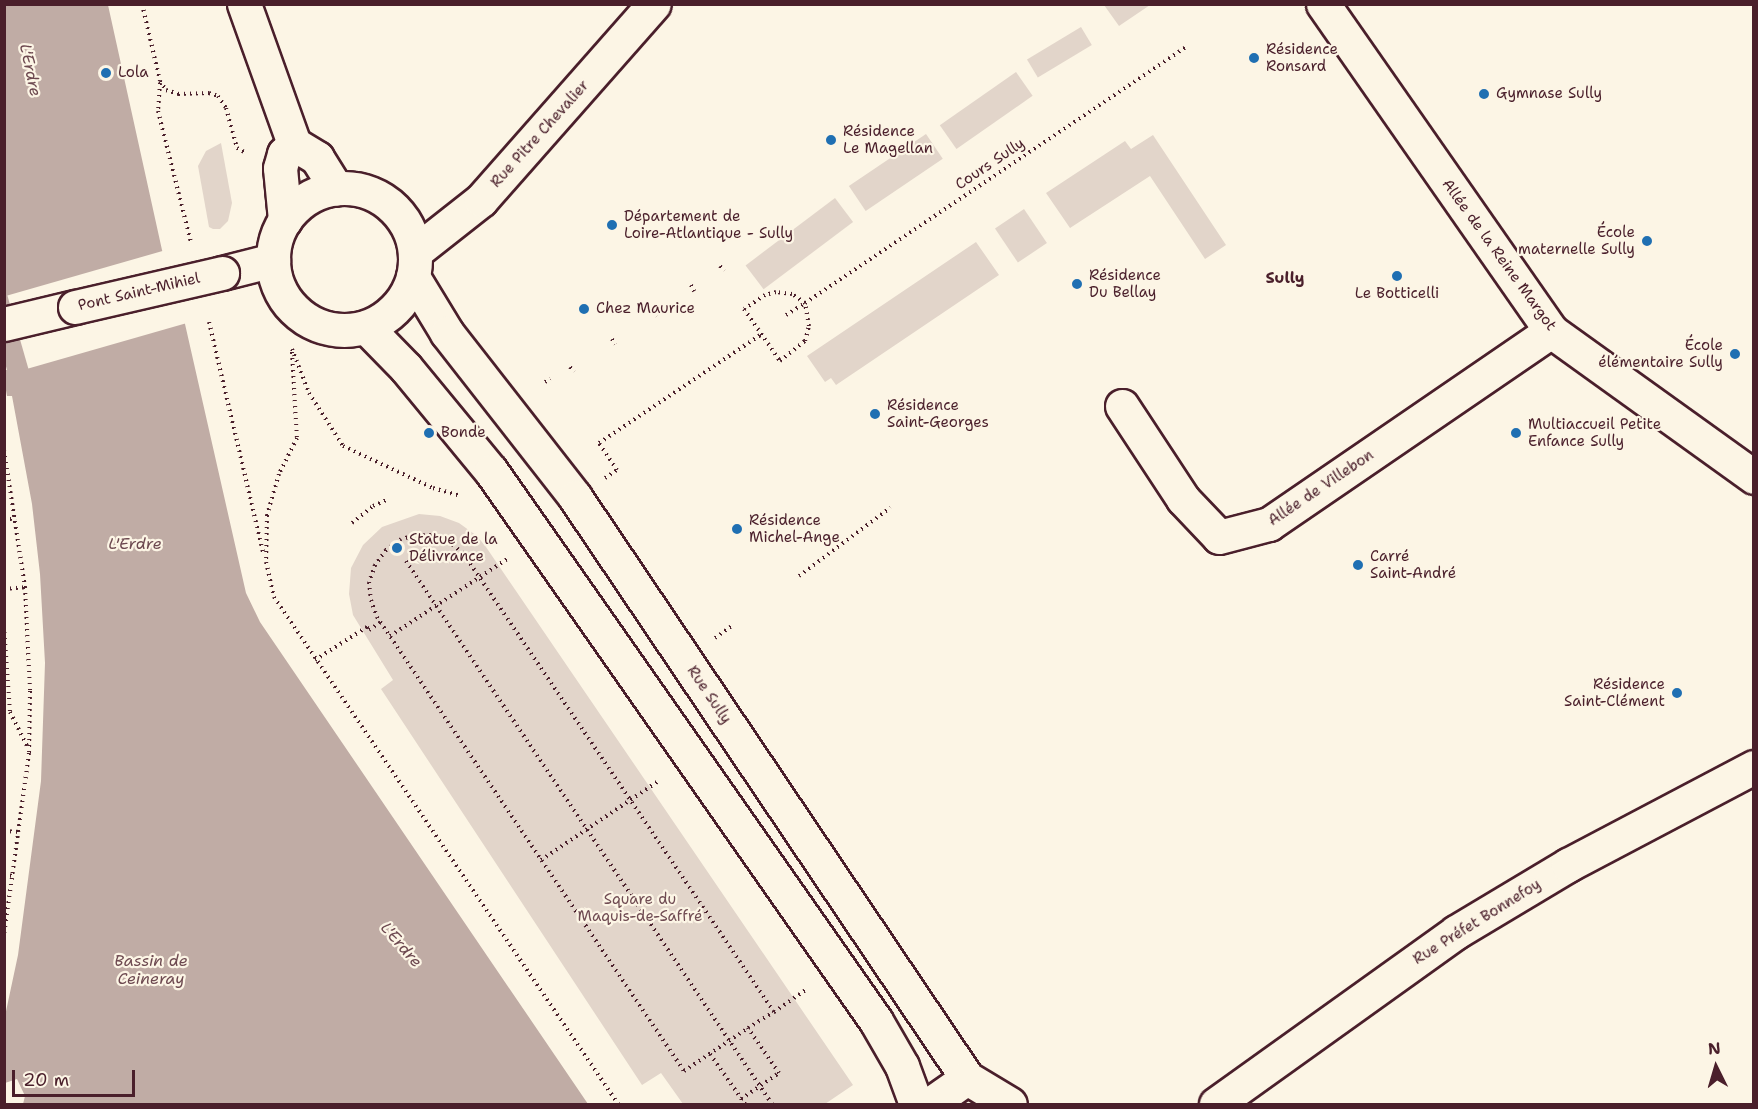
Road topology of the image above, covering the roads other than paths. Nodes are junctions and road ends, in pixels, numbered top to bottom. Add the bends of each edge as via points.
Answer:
1 (244, 4) edge
2 (654, 4) edge
3 (1323, 4) edge
4 (294, 144) junction
5 (336, 188) junction
6 (285, 220) junction
7 (273, 260) junction
8 (414, 265) junction
9 (4, 324) edge
10 (366, 327) junction
11 (1551, 331) junction
12 (1122, 406) dead end
13 (1754, 477) edge
14 (1754, 767) edge
15 (967, 1078) junction
16 (1005, 1103) edge
17 (916, 1104) edge
18 (930, 1104) edge
19 (1216, 1104) edge

1 - 4 street
2 - 8 street, Rue Pitre Chevalier via 481,200
3 - 11 street, Allée de la Reine Margot
4 - 5 street via 317,158
4 - 6 street via 284,154 279,168
5 - 6 street via 307,198
5 - 8 street via 368,192 392,206 408,227
6 - 7 street via 275,240
7 - 9 street, Pont Saint-Mihiel, bridge
7 - 10 street via 279,290 302,316 332,329
8 - 10 street via 408,290 396,308
8 - 15 street, Rue Sully via 447,333 575,497
10 - 17 street via 470,445 539,538 876,1021 902,1066
11 - 12 street, Allée de Villebon via 1269,524 1219,537 1183,499
11 - 13 street, Allée de la Reine Margot
14 - 19 street, Rue Préfet Bonnefoy via 1568,866 1456,932
15 - 16 street, Rue Sully
15 - 18 street

